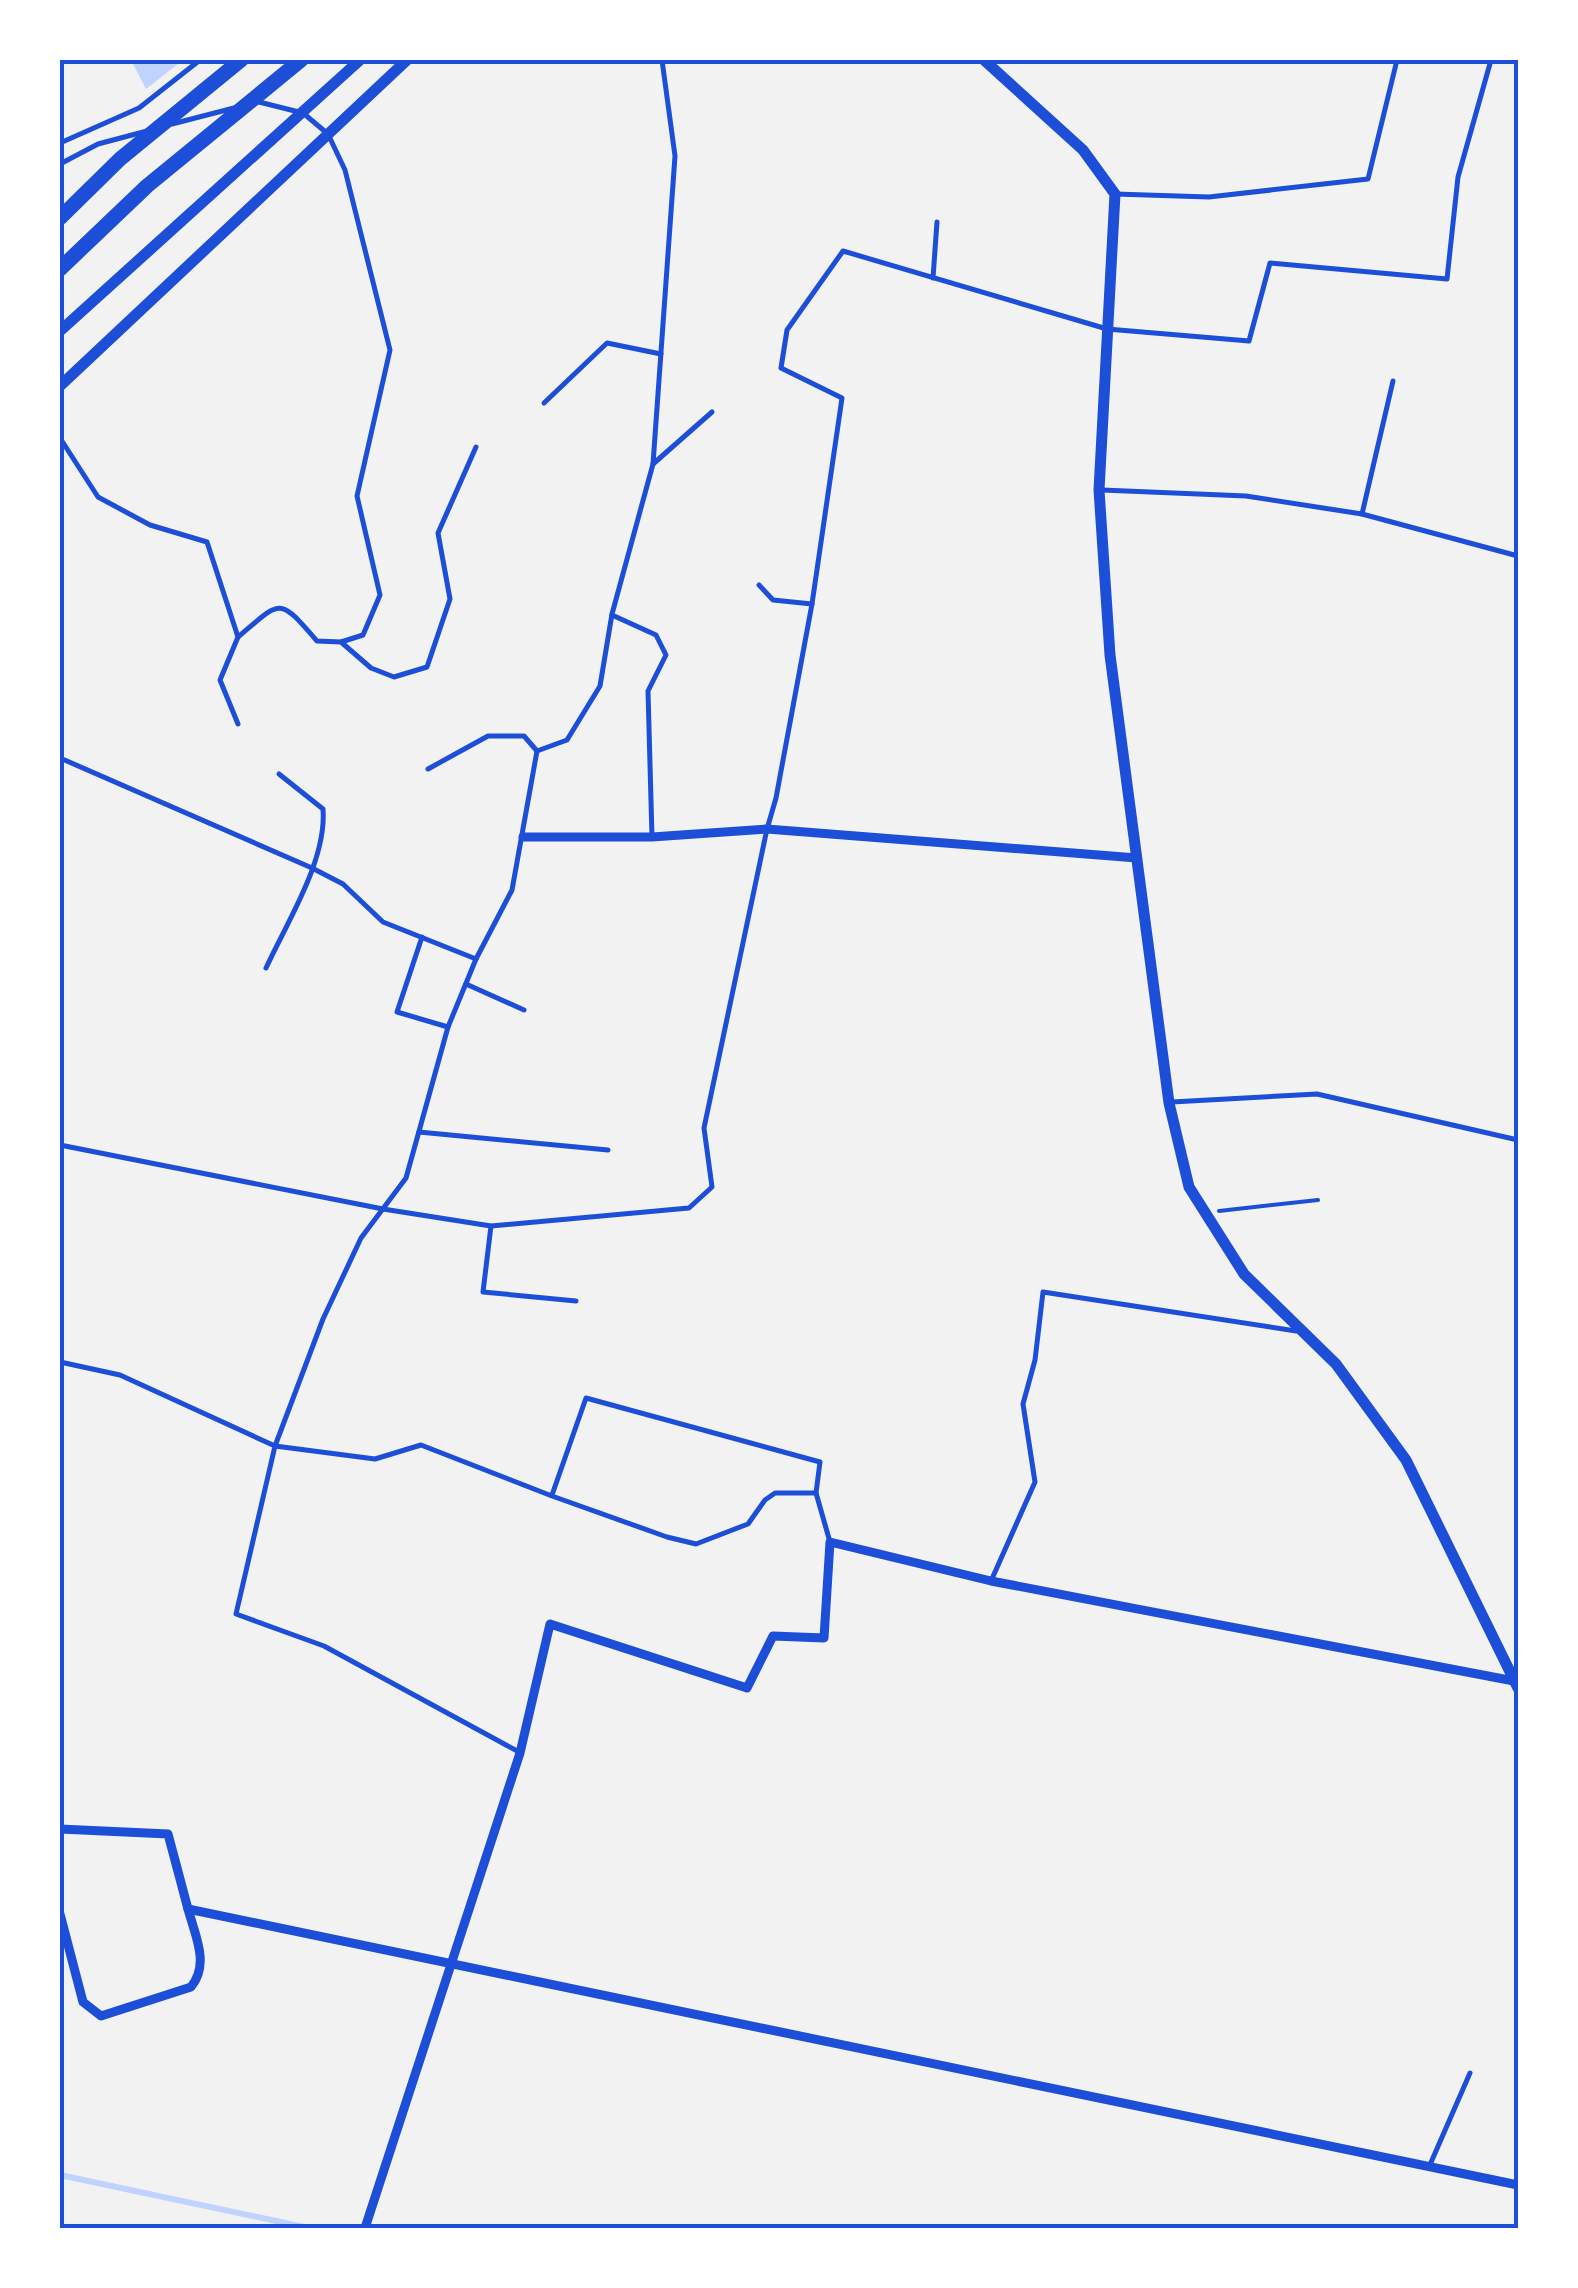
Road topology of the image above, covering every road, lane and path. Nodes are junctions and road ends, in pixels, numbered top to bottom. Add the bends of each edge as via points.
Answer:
1 (200, 60) edge
2 (242, 60) edge
3 (301, 60) edge
4 (360, 60) edge
5 (407, 60) edge
6 (662, 60) edge
7 (984, 60) edge
8 (1397, 60) edge
9 (1491, 60) edge
10 (302, 112) junction
11 (328, 134) junction
12 (60, 143) edge
13 (60, 164) edge
14 (1115, 194) junction
15 (60, 218) edge
16 (937, 222) dead end
17 (60, 269) edge
18 (933, 278) junction
19 (1106, 329) junction
20 (60, 331) edge
21 (660, 354) junction
22 (1393, 382) dead end
23 (60, 386) edge
24 (544, 403) dead end
25 (712, 412) dead end
26 (60, 438) edge
27 (476, 447) dead end
28 (652, 464) junction
29 (1099, 490) junction
30 (1362, 514) junction
31 (1518, 556) edge
32 (759, 585) dead end
33 (812, 604) junction
34 (612, 614) junction
35 (238, 638) junction
36 (342, 642) junction
37 (238, 724) dead end
38 (538, 751) junction
39 (60, 758) edge
40 (428, 769) dead end
41 (279, 774) dead end
42 (767, 829) junction
43 (522, 837) junction
44 (652, 837) junction
45 (1137, 858) junction
46 (312, 868) junction
47 (422, 937) junction
48 (476, 959) junction
49 (266, 968) dead end
50 (466, 984) junction
51 (524, 1010) dead end
52 (448, 1026) junction
53 (1169, 1102) junction
54 (419, 1132) junction
55 (1518, 1140) edge
56 (60, 1145) edge
57 (608, 1150) dead end
58 (1318, 1200) dead end
59 (383, 1209) junction
60 (1204, 1212) junction
61 (491, 1226) junction
62 (576, 1301) dead end
63 (1304, 1332) junction
64 (60, 1362) edge
65 (275, 1446) junction
66 (816, 1494) junction
67 (552, 1496) junction
68 (830, 1542) junction
69 (991, 1581) junction
70 (1516, 1685) edge
71 (520, 1752) junction
72 (60, 1829) edge
73 (188, 1909) junction
74 (60, 1914) edge
75 (452, 1963) junction
76 (1470, 2074) dead end
77 (1429, 2167) junction
78 (1518, 2185) edge
79 (365, 2228) edge

1 - 12 lane via 139,108
2 - 15 highway via 120,159
3 - 17 highway via 147,186
4 - 10 street
5 - 11 street
6 - 21 lane via 675,156
7 - 14 street via 1084,150
8 - 14 lane via 1368,179 1208,197
9 - 19 lane via 1458,177 1447,278 1270,263 1249,341
10 - 11 lane
10 - 13 lane via 263,100 98,144
10 - 20 street
11 - 23 street
11 - 36 lane via 345,170 390,350 357,496 380,595 363,635
14 - 19 street
16 - 18 lane
18 - 19 lane
18 - 33 lane via 844,251 787,330 781,368 842,398
19 - 29 street
21 - 24 lane via 607,342
21 - 28 lane
22 - 30 lane
25 - 28 lane
26 - 35 lane via 98,497 150,525 207,542
27 - 36 lane via 438,533 450,599 428,667 394,676 371,668
28 - 34 lane
29 - 30 lane via 1246,496
29 - 45 street via 1110,655
30 - 31 lane
32 - 33 lane via 774,600
33 - 42 lane
34 - 38 lane via 600,686 567,740
34 - 44 lane via 656,635 666,655 648,692
35 - 36 lane via 280,606 316,641
35 - 37 lane via 220,680
38 - 40 lane via 524,736 488,736
38 - 43 lane
39 - 46 lane
41 - 46 lane via 323,810 325,832
42 - 44 street
42 - 45 street
42 - 61 lane via 704,1128 712,1187 688,1208
43 - 44 street
43 - 48 lane via 512,890
45 - 53 street
46 - 47 lane via 343,884 383,922
46 - 49 lane
47 - 48 lane
47 - 52 lane via 397,1012
48 - 50 lane
50 - 51 lane
50 - 52 lane
52 - 54 lane
53 - 55 lane via 1317,1094
53 - 60 street via 1189,1188
54 - 57 lane
54 - 59 lane via 406,1178
56 - 59 lane
58 - 60 path
59 - 61 lane
59 - 65 lane via 324,1320
60 - 63 street via 1244,1274
61 - 62 lane via 483,1292
63 - 69 lane via 1043,1292 1036,1360 1023,1404 1035,1482
63 - 70 street via 1336,1364 1406,1460
64 - 65 lane via 120,1375
65 - 67 lane via 375,1459 421,1446
65 - 71 lane via 236,1614 324,1646
66 - 67 lane via 775,1493 748,1524 696,1544
66 - 67 lane via 820,1462 586,1398
66 - 68 lane
68 - 69 street
68 - 71 street via 824,1638 773,1636 748,1688 550,1624
69 - 70 street
71 - 75 street
72 - 73 street via 168,1834
73 - 74 street via 202,1966 192,1987 101,2016 83,2002
73 - 75 street
75 - 77 street
75 - 79 street
76 - 77 lane
77 - 78 street

